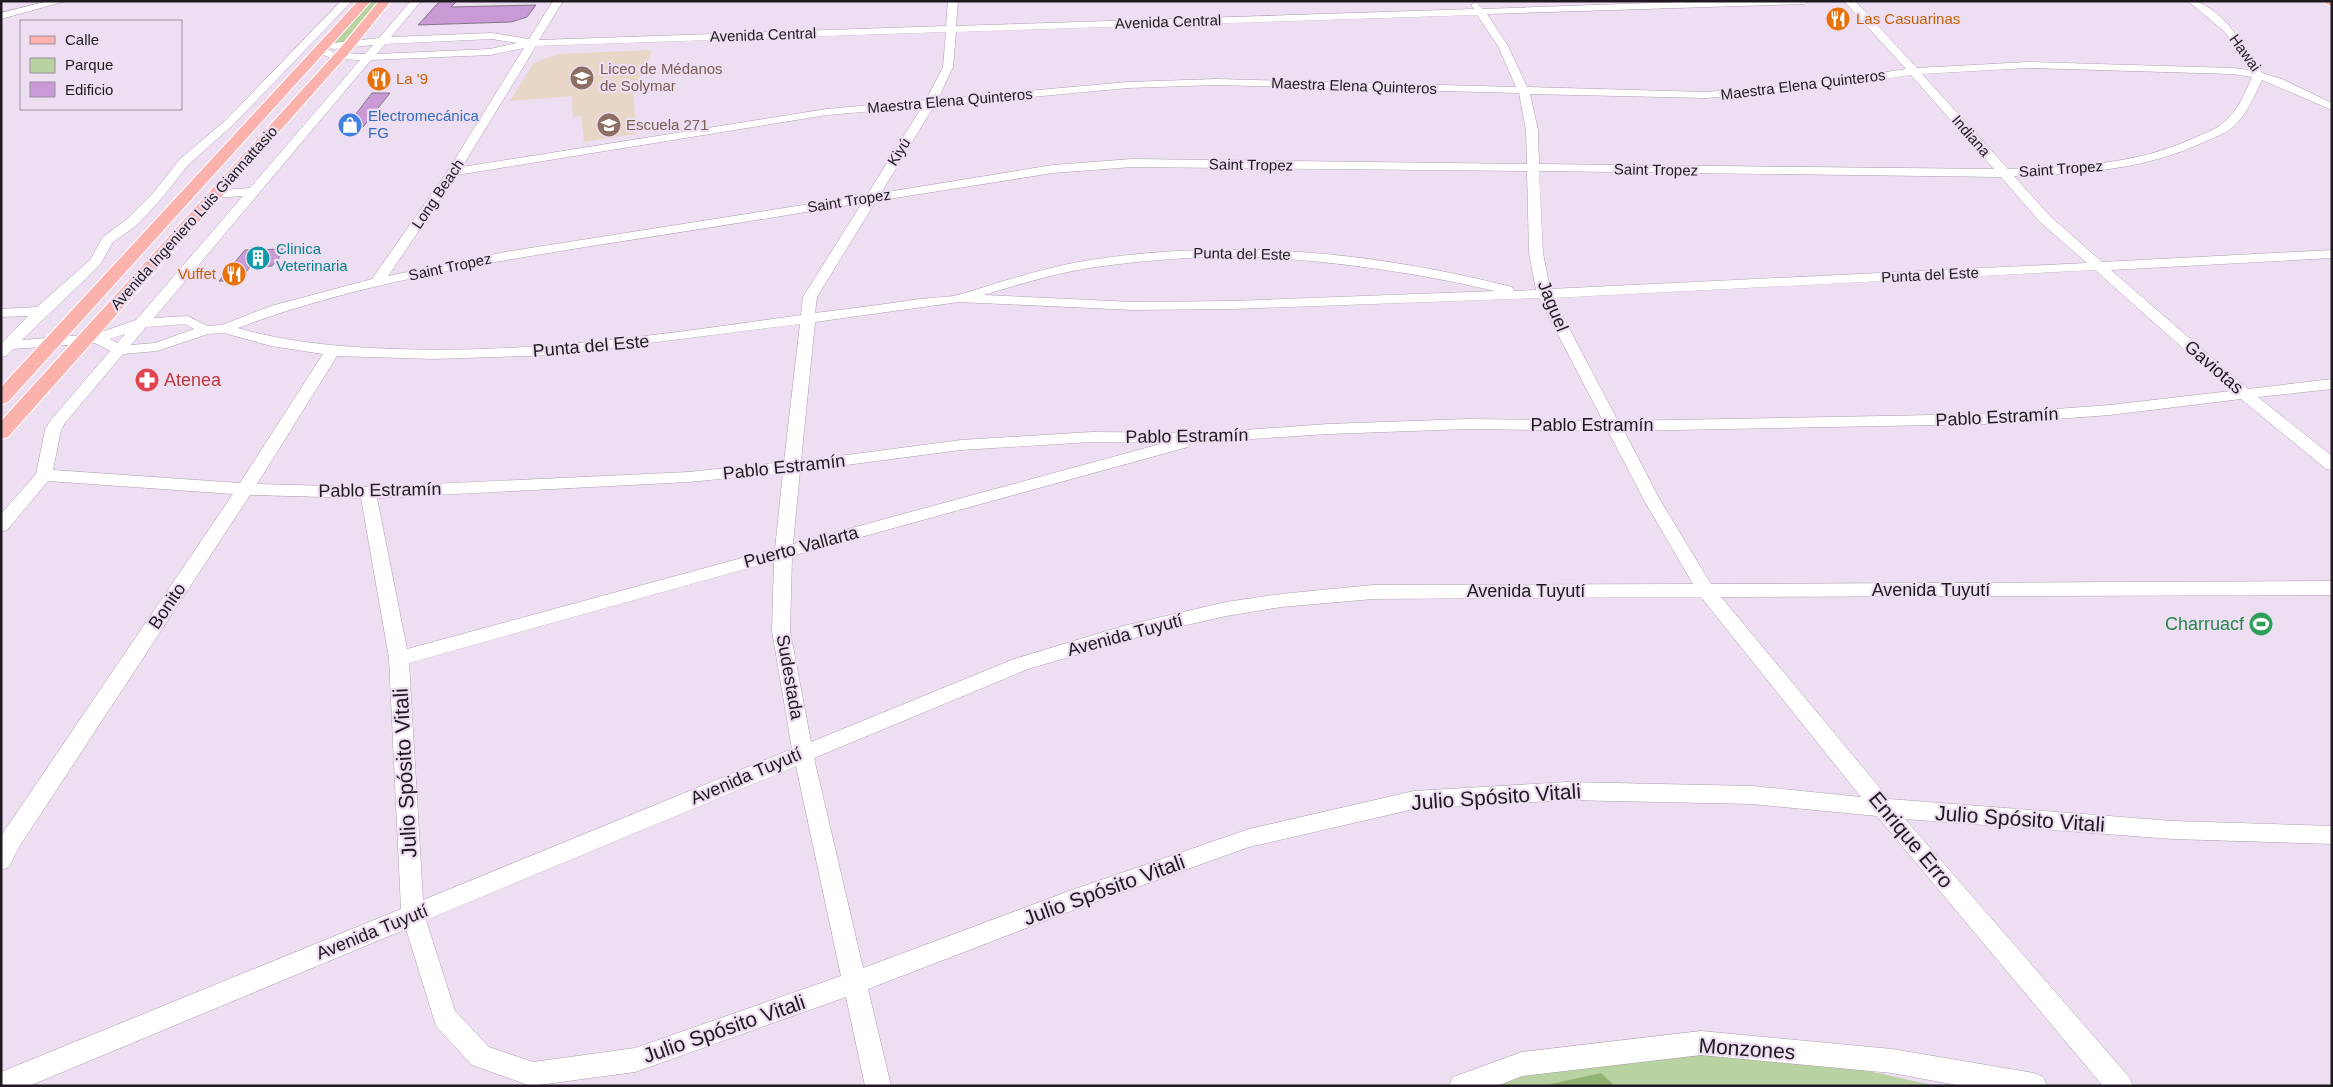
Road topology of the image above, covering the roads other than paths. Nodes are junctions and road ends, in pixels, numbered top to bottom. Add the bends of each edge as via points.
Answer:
1 (61, 1) edge
2 (346, 1) edge
3 (365, 1) edge
4 (385, 1) edge
5 (416, 1) edge
6 (558, 1) edge
7 (953, 1) edge
8 (1804, 1) edge
9 (1849, 1) edge
10 (2193, 1) edge
11 (2328, 1) edge
12 (2332, 3) edge
13 (1476, 6) edge
14 (1, 16) edge
15 (952, 29) junction
16 (384, 39) junction
17 (532, 42) junction
18 (350, 44) junction
19 (303, 48) junction
20 (321, 50) junction
21 (338, 57) junction
22 (369, 57) junction
23 (1914, 70) junction
24 (2258, 75) junction
25 (1524, 92) junction
26 (930, 103) junction
27 (2332, 107) edge
28 (1534, 169) junction
29 (453, 172) junction
30 (2003, 173) junction
31 (253, 192) junction
32 (214, 194) junction
33 (870, 197) junction
34 (2332, 254) edge
35 (2098, 267) junction
36 (378, 282) junction
37 (1544, 294) junction
38 (1527, 295) junction
39 (959, 298) junction
40 (41, 311) junction
41 (1, 313) edge
42 (806, 320) junction
43 (141, 323) junction
44 (224, 328) junction
45 (206, 330) junction
46 (92, 338) junction
47 (54, 341) junction
48 (5, 349) edge
49 (118, 350) junction
50 (332, 351) junction
51 (2332, 384) edge
52 (2245, 395) junction
53 (1, 398) edge
54 (1616, 426) junction
55 (1, 433) edge
56 (1203, 438) junction
57 (2332, 465) edge
58 (792, 467) junction
59 (44, 475) junction
60 (245, 489) junction
61 (368, 493) junction
62 (1, 526) edge
63 (783, 552) junction
64 (2332, 588) edge
65 (1706, 591) junction
66 (399, 658) junction
67 (803, 753) junction
68 (1883, 808) junction
69 (2332, 835) edge
70 (1, 860) edge
71 (413, 915) junction
72 (856, 982) junction
73 (1, 1085) edge
74 (878, 1086) edge
75 (1462, 1086) edge
76 (2034, 1086) edge
77 (2120, 1086) edge

1 - 14 street
2 - 19 street
3 - 20 main road, Avenida Ingeniero Luis Giannattasio
4 - 18 main road, Avenida Ingeniero Luis Giannattasio
5 - 16 street, Avenida Ingeniero Luis Giannattasio
6 - 17 street, Long Beach
7 - 15 street, Kiyú
8 - 13 street, Avenida Central
9 - 23 street, Indiana
10 - 24 street, Hawai via 2229,30
11 - 12 main road
13 - 15 street, Avenida Central
13 - 25 street, Jaguel via 1503,46
15 - 17 street, Avenida Central
15 - 26 street, Kiyú via 948,67
16 - 17 street, Avenida Central via 492,36
16 - 18 street, Avenida Central
16 - 22 street, Avenida Ingeniero Luis Giannattasio
17 - 22 street, Avenida Central via 490,52
17 - 29 street, Long Beach
18 - 20 street, Avenida Central
18 - 21 main road, Avenida Ingeniero Luis Giannattasio
19 - 20 street, Avenida Central
19 - 40 street via 230,122 184,162 132,222 108,240 95,262
20 - 21 street, Avenida Central
20 - 47 main road, Avenida Ingeniero Luis Giannattasio
21 - 22 street, Avenida Central
21 - 32 main road, Avenida Ingeniero Luis Giannattasio
22 - 31 street, Avenida Ingeniero Luis Giannattasio
23 - 24 street, Maestra Elena Quinteros via 2028,65 2232,71
23 - 25 street, Maestra Elena Quinteros via 1808,87 1733,94
23 - 30 street, Indiana
24 - 27 street, Hawai
24 - 30 street, Saint Tropez via 2246,104 2226,126 2191,145 2142,162 2083,170
25 - 26 street, Maestra Elena Quinteros via 1216,82 1128,85
25 - 28 street, Jaguel via 1532,130
26 - 29 street, Maestra Elena Quinteros via 826,112
26 - 33 street, Kiyú
28 - 30 street, Saint Tropez
28 - 33 street, Saint Tropez via 1132,163 1053,169
28 - 37 street, Jaguel via 1536,253
29 - 36 street, Long Beach
30 - 35 street, Indiana via 2045,219
31 - 32 street
31 - 43 street, Avenida Ingeniero Luis Giannattasio
32 - 46 main road, Avenida Ingeniero Luis Giannattasio
33 - 36 street, Saint Tropez via 505,256
33 - 42 street, Kiyú via 810,297
34 - 35 street, Punta del Este
35 - 37 street, Punta del Este
35 - 52 street, Gaviotas
36 - 44 street, Saint Tropez via 276,309
37 - 38 street, Punta del Este
37 - 54 street, Jaguel via 1576,359
38 - 39 street, Punta del Este via 1142,306
38 - 39 street, Punta del Este via 1450,275 1380,262 1230,252 1149,255 1071,266 1011,280
39 - 42 street, Punta del Este
40 - 41 street
40 - 48 street
42 - 50 street, Punta del Este via 554,351 434,355
42 - 58 street, Sudestada
43 - 45 street via 187,320
43 - 46 street
43 - 49 street, Avenida Ingeniero Luis Giannattasio
44 - 45 street
44 - 50 street, Punta del Este via 271,342
45 - 49 street via 157,347
46 - 47 street
46 - 49 street
46 - 55 main road, Avenida Ingeniero Luis Giannattasio
47 - 48 street
47 - 53 main road, Avenida Ingeniero Luis Giannattasio
49 - 59 street, Avenida Ingeniero Luis Giannattasio via 58,421 53,430
50 - 60 street, Bonito
51 - 52 street, Pablo Estramín
52 - 54 street, Pablo Estramín via 1987,419
52 - 57 street, Gaviotas
54 - 56 street, Pablo Estramín via 1468,424
54 - 65 street, Jaguel via 1652,500
56 - 58 street, Pablo Estramín via 1092,437 960,445
56 - 63 street, Puerto Vallarta
58 - 61 street, Pablo Estramín via 689,477
58 - 63 street, Sudestada
59 - 60 street, Pablo Estramín
59 - 62 street, Avenida Ingeniero Luis Giannattasio
60 - 61 street, Pablo Estramín
60 - 70 street, Bonito via 11,840
61 - 66 street, Julio Spósito Vitali
63 - 66 street, Puerto Vallarta
63 - 67 street, Sudestada via 781,631
64 - 65 street, Avenida Tuyutí
65 - 67 street, Avenida Tuyutí via 1373,592 1226,609 1122,634 1020,664
65 - 68 street, Enrique Erro
66 - 71 street, Julio Spósito Vitali
67 - 71 street, Avenida Tuyutí
67 - 72 street, Sudestada
68 - 69 street, Julio Spósito Vitali via 2172,830
68 - 72 street, Julio Spósito Vitali via 1752,795 1567,791 1414,800 1249,838 1072,900
68 - 77 street, Enrique Erro
71 - 72 street, Julio Spósito Vitali via 445,1018 481,1056 533,1074 635,1060
71 - 73 street, Avenida Tuyutí
72 - 74 street, Sudestada
75 - 76 street, Monzones via 1522,1064 1700,1043 1892,1061

